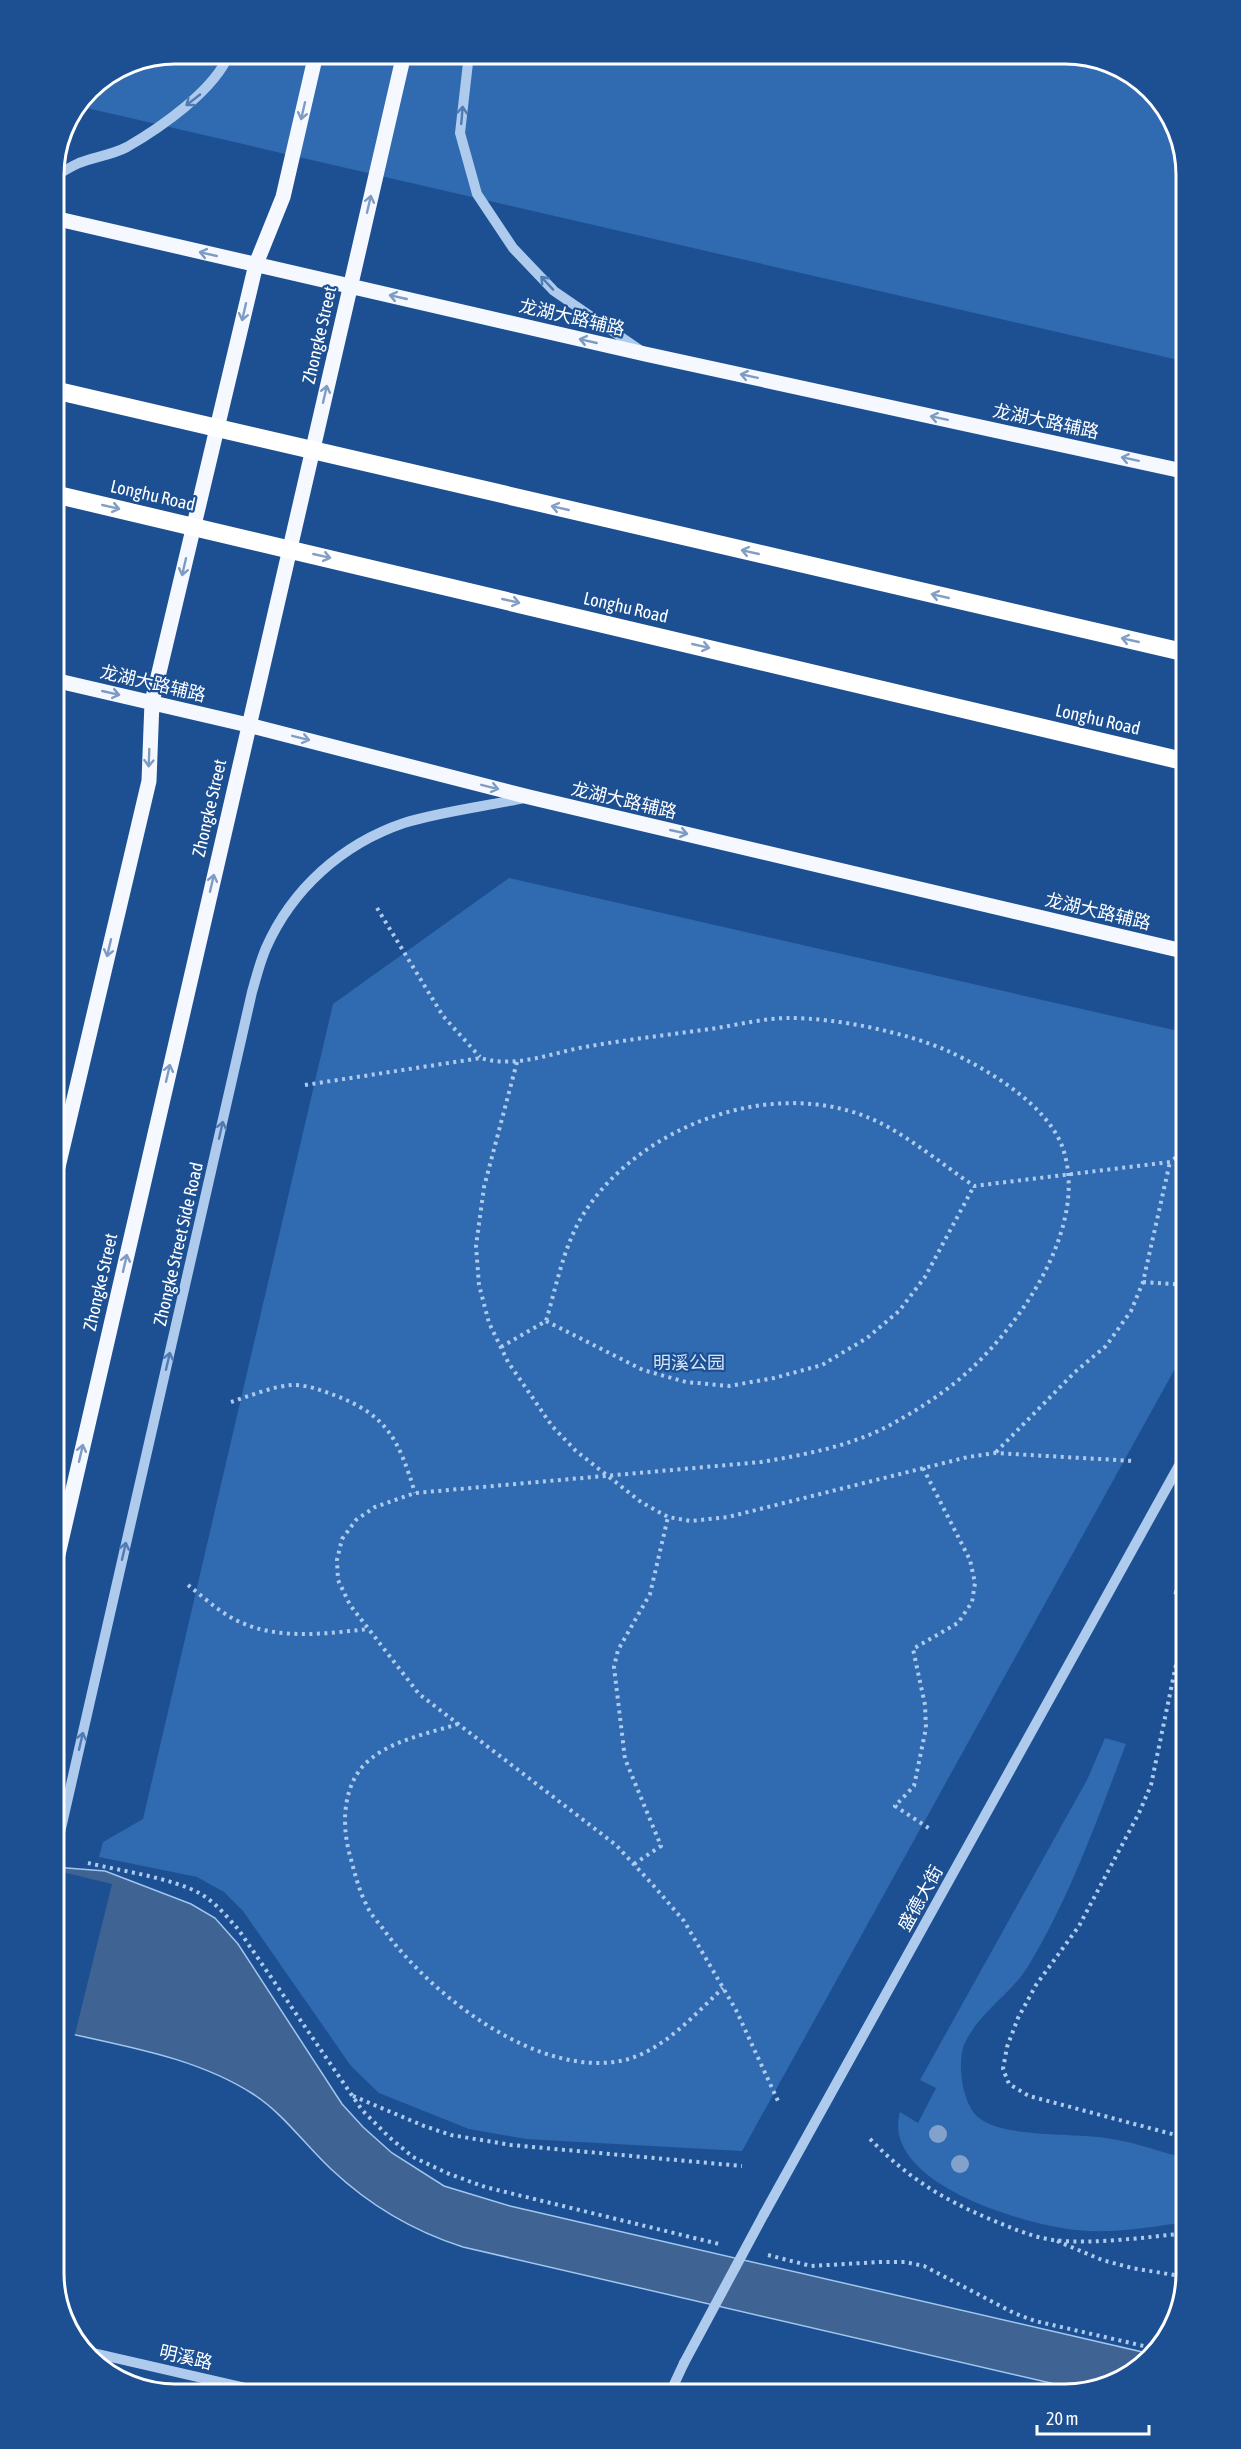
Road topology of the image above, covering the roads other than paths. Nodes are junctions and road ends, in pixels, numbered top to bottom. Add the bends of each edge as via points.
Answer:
1 (224, 64) edge
2 (314, 64) edge
3 (402, 64) edge
4 (468, 64) edge
5 (65, 171) edge
6 (65, 220) edge
7 (256, 264) junction
8 (350, 286) junction
9 (645, 354) junction
10 (65, 393) edge
11 (217, 428) junction
12 (312, 450) junction
13 (1176, 470) edge
14 (65, 496) edge
15 (194, 526) junction
16 (289, 548) junction
17 (1176, 650) edge
18 (65, 682) edge
19 (152, 702) junction
20 (248, 725) junction
21 (1176, 759) edge
22 (529, 797) junction
23 (1176, 949) edge
24 (65, 1139) edge
25 (1176, 1476) edge
26 (64, 1527) edge
27 (64, 1814) edge
28 (99, 2354) edge
29 (228, 2384) edge
30 (674, 2384) edge

1 -> 5 street via 201,94 126,148
2 -> 7 main road via 283,197
8 -> 3 main road, Zhongke Street
9 -> 4 street via 554,291 513,248 477,194 460,133
7 -> 6 main road, 龙湖大路辅路
7 - 8 main road, 龙湖大路辅路
7 -> 11 main road
9 -> 8 main road, 龙湖大路辅路
12 -> 8 main road, Zhongke Street
13 -> 9 main road, 龙湖大路辅路
10 - 11 highway
11 - 12 highway
11 - 15 main road
12 - 16 main road, Zhongke Street
17 -> 12 highway
14 -> 15 highway, Longhu Road
15 - 16 highway, Longhu Road
15 -> 19 main road
16 - 20 main road, Zhongke Street
16 -> 21 highway, Longhu Road
18 -> 19 main road, 龙湖大路辅路
19 - 20 main road, 龙湖大路辅路
19 -> 24 main road via 148,781
20 -> 22 main road, 龙湖大路辅路
26 -> 20 main road, Zhongke Street
22 -> 23 main road, 龙湖大路辅路
27 -> 22 street, Zhongke Street Side Road via 252,992 265,950 304,890 331,861 366,838 405,823
25 - 30 street, 盛德大街, bridge via 764,2214
28 - 29 street, 明溪路

